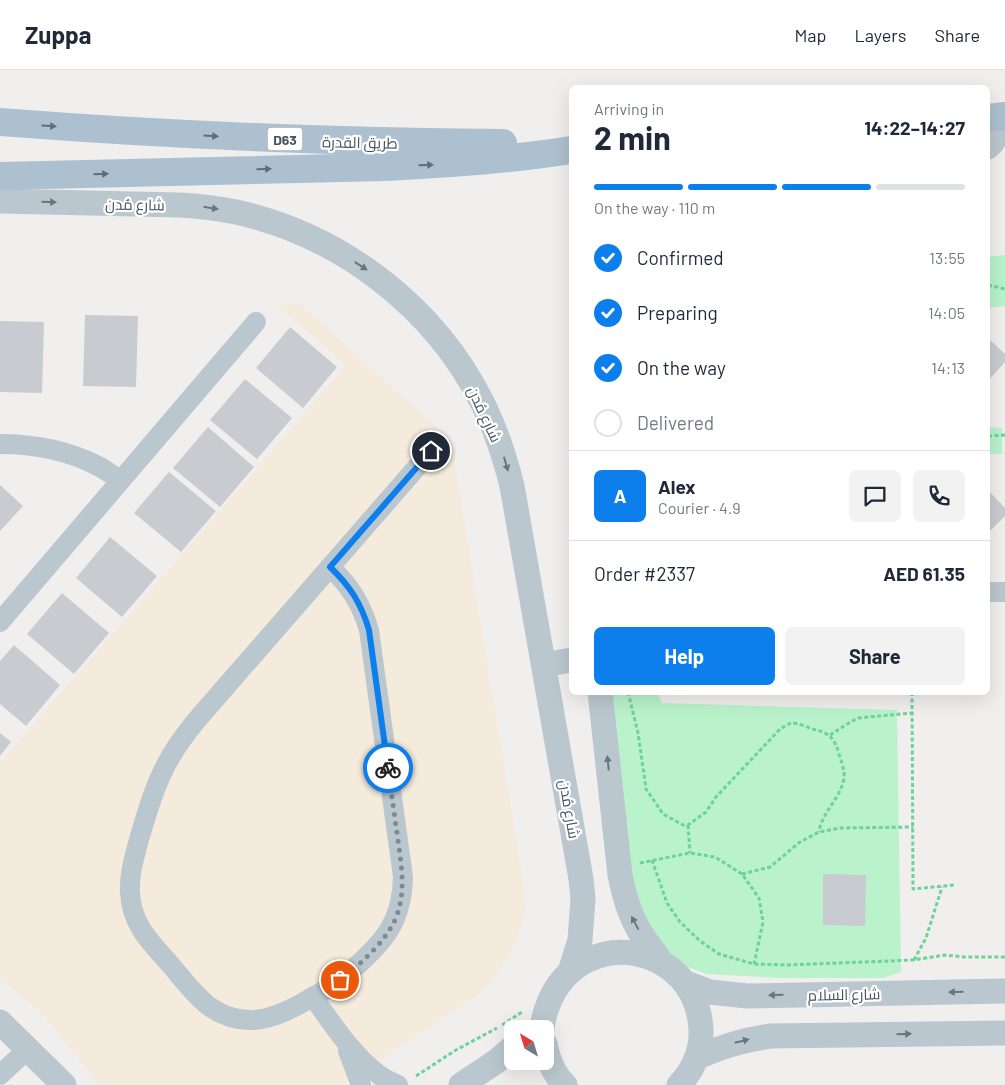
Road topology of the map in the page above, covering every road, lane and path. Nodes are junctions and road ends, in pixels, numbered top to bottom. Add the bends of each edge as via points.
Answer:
1 (990, 118) edge
2 (1005, 118) edge
3 (0, 122) edge
4 (569, 142) edge
5 (990, 145) edge
6 (569, 150) edge
7 (0, 176) edge
8 (0, 201) edge
9 (990, 285) edge
10 (1005, 289) edge
11 (256, 322) dead end
12 (1005, 435) edge
13 (990, 436) edge
14 (0, 444) edge
15 (431, 451) dead end
16 (121, 480) junction
17 (330, 567) junction
18 (990, 592) edge
19 (1005, 592) edge
20 (0, 622) edge
21 (569, 660) edge
22 (544, 665) junction
23 (600, 695) edge
24 (629, 695) edge
25 (912, 695) edge
26 (912, 713) junction
27 (830, 736) junction
28 (688, 824) junction
29 (913, 827) junction
30 (819, 832) junction
31 (690, 853) junction
32 (618, 854) junction
33 (652, 860) junction
34 (742, 874) junction
35 (955, 885) dead end
36 (942, 887) junction
37 (1005, 957) edge
38 (913, 960) junction
39 (662, 963) junction
40 (754, 964) junction
41 (570, 972) junction
42 (686, 983) junction
43 (1005, 991) edge
44 (313, 997) junction
45 (537, 1019) edge
46 (0, 1022) edge
47 (1005, 1033) edge
48 (343, 1038) junction
49 (28, 1049) junction
50 (504, 1055) edge
51 (696, 1058) junction
52 (554, 1069) edge
53 (0, 1075) edge
54 (404, 1082) edge
55 (64, 1085) edge
56 (361, 1085) edge
57 (461, 1085) edge
58 (565, 1085) edge
59 (679, 1085) edge

1 - 2 main road
2 - 5 street
3 -> 4 main road, طريق القدرة / D63 via 263,139 393,143
7 -> 6 main road via 434,165
8 -> 22 street, شارع مُدن via 179,204 235,212 264,219 318,241 369,271 392,289 452,353 495,430 512,486
9 - 10 path
11 - 16 street
12 - 13 path
14 - 16 street via 45,447 72,454
15 - 17 street
16 - 20 street
17 - 44 street via 351,590 369,630 403,889 398,913 387,935 348,973
17 - 44 street via 177,746 154,791 134,857 130,882 134,916 146,937 211,1007 232,1017 266,1019
18 - 19 street
21 - 22 street
22 - 41 street, شارع مُدن via 583,899 580,940
32 -> 23 street
24 - 28 path via 646,789 663,814 683,825
25 - 26 path
26 - 27 path via 858,718
26 - 29 path
27 - 28 path via 798,724 780,728 706,812
27 - 30 path via 837,745 844,773 842,786 820,822
28 - 31 path
29 - 30 path via 840,828
29 - 36 path via 913,889
30 - 34 path via 800,842 770,867
31 - 33 path
31 - 34 path via 715,858
32 - 33 path via 635,852 637,863
39 -> 32 street via 631,915 624,895
33 - 40 path via 666,903 680,922 719,954
34 - 40 path via 759,898 763,922
35 - 36 path
36 - 38 path via 926,938
37 - 38 path via 945,955
38 - 40 path
39 - 41 street via 644,955 625,952 586,960
39 - 42 street
41 - 45 street via 555,989
43 -> 42 street, شارع السلام via 747,996 710,992
42 - 51 street via 700,1016 701,1037
44 - 48 street
45 - 54 path via 503,1025
46 - 49 street
51 -> 47 street via 744,1040 770,1036
48 - 54 street via 379,1075
48 - 56 street
49 - 53 street
49 - 55 street
50 - 57 street
51 - 59 street
52 - 58 street

